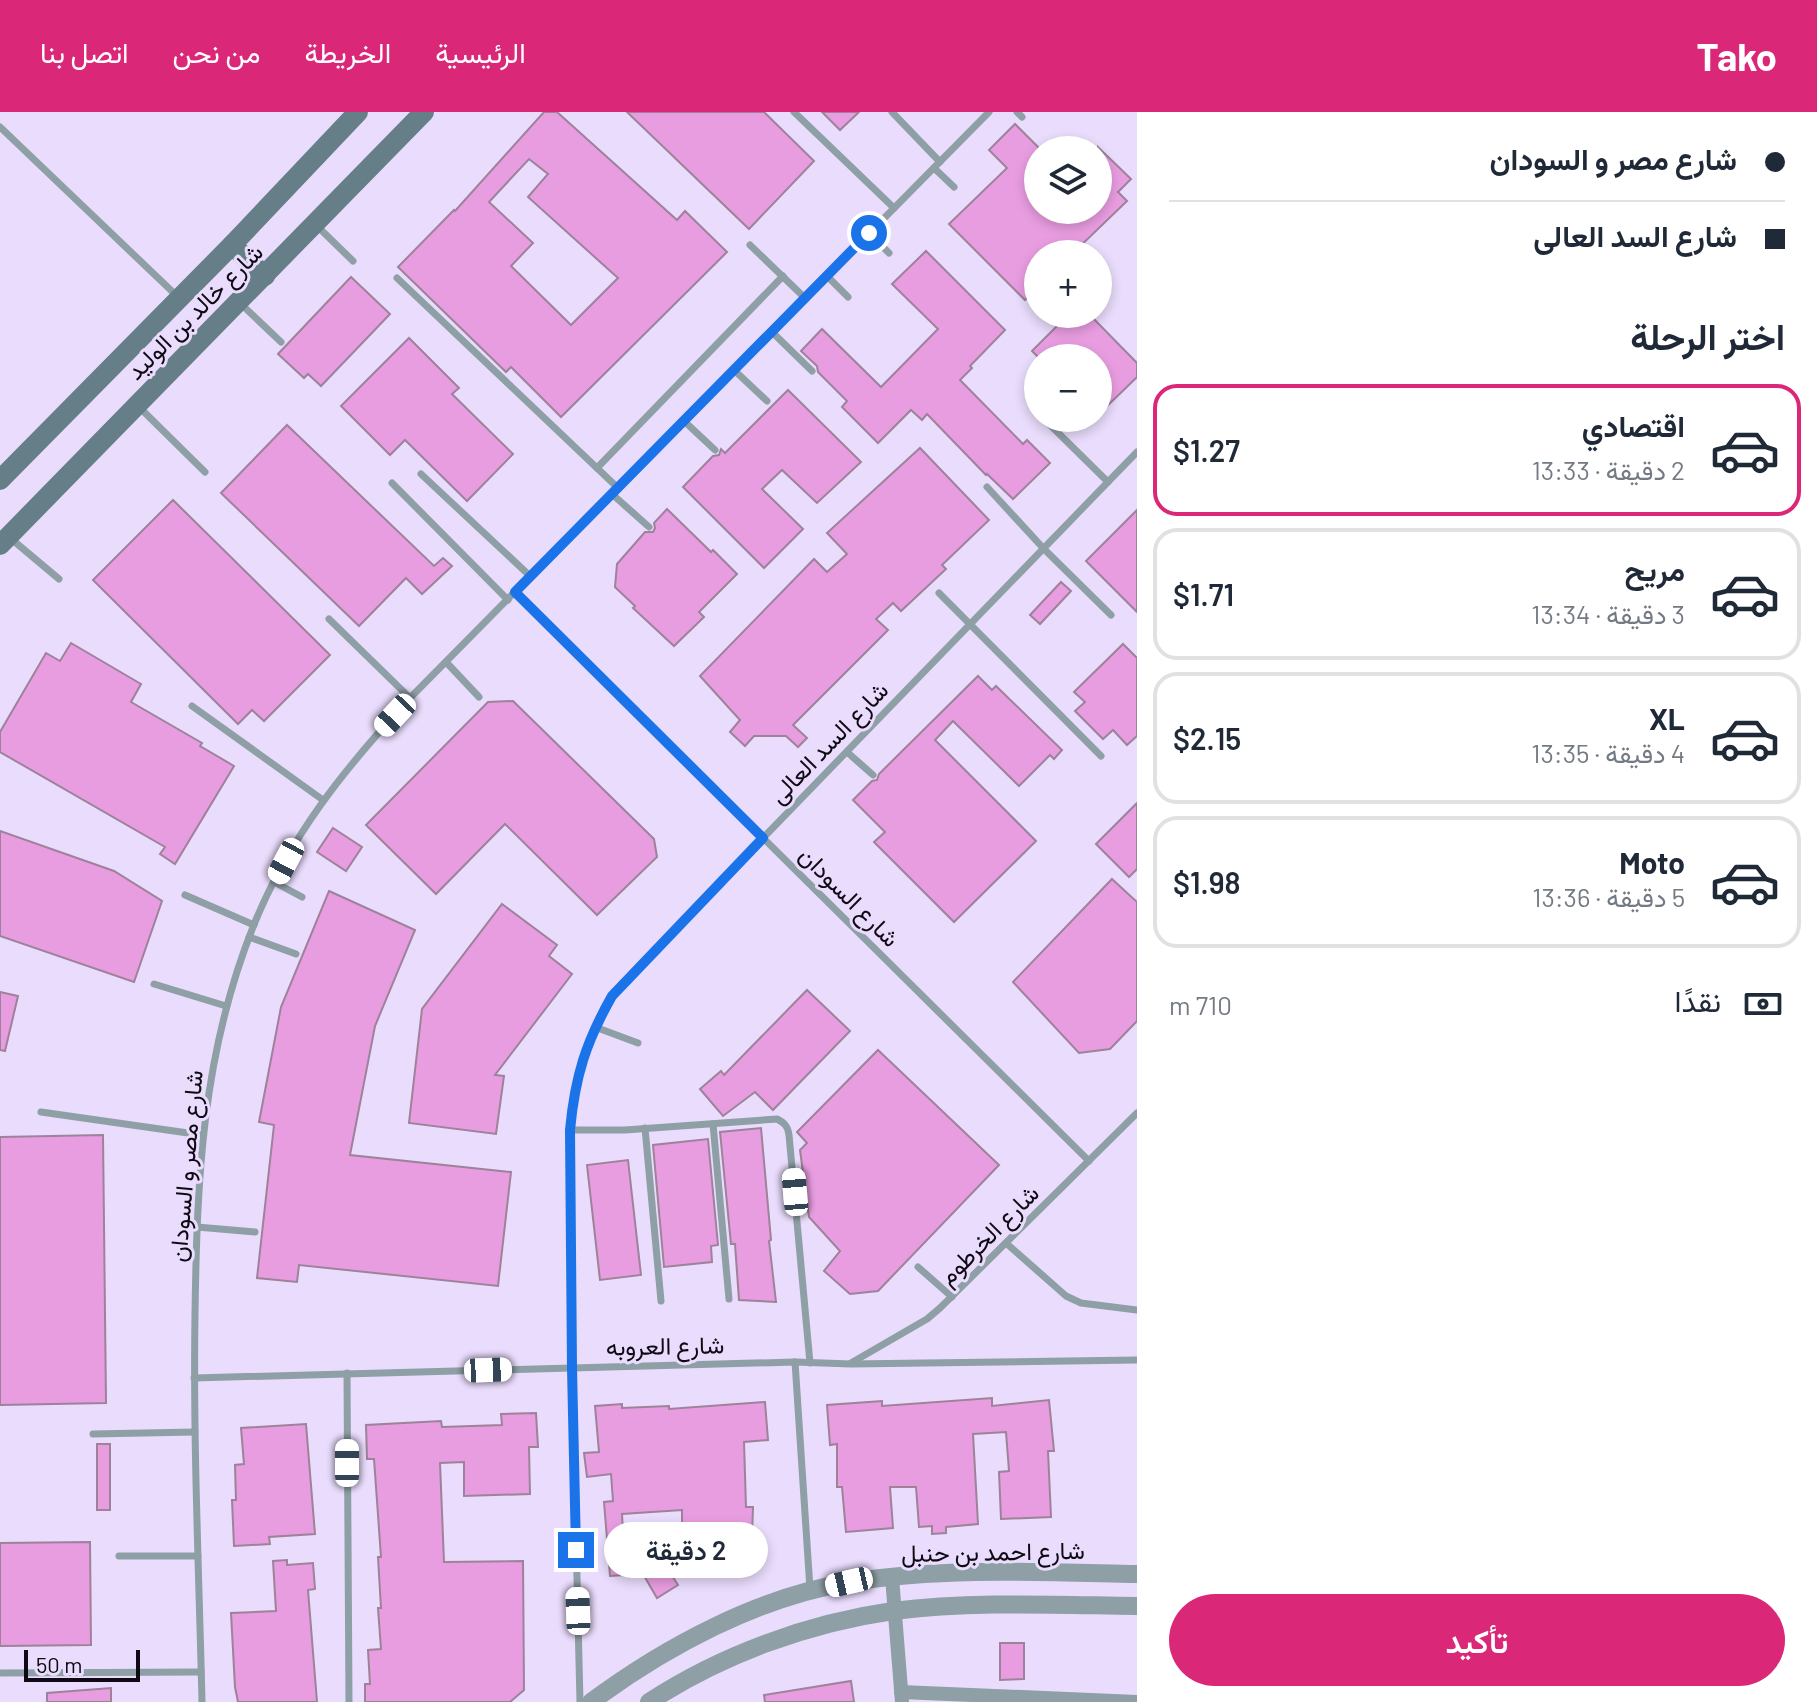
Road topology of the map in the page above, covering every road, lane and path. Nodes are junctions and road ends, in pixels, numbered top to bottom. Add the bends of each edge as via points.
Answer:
1 (358, 112) edge
2 (424, 112) edge
3 (794, 112) edge
4 (892, 112) edge
5 (989, 112) edge
6 (0, 127) edge
7 (937, 165) junction
8 (954, 187) dead end
9 (894, 208) junction
10 (315, 225) junction
11 (869, 233) junction
12 (232, 245) junction
13 (750, 245) dead end
14 (889, 253) dead end
15 (353, 261) dead end
16 (265, 276) junction
17 (783, 276) junction
18 (827, 276) junction
19 (397, 278) dead end
20 (848, 297) dead end
21 (805, 298) junction
22 (180, 299) junction
23 (239, 302) junction
24 (772, 332) junction
25 (281, 342) dead end
26 (734, 370) junction
27 (812, 371) dead end
28 (767, 401) dead end
29 (137, 405) junction
30 (684, 421) junction
31 (1057, 432) edge
32 (715, 450) dead end
33 (1137, 452) edge
34 (597, 468) junction
35 (205, 472) dead end
36 (421, 474) dead end
37 (0, 480) edge
38 (1108, 482) junction
39 (392, 483) dead end
40 (987, 487) dead end
41 (615, 491) junction
42 (649, 527) dead end
43 (4, 541) edge
44 (1044, 549) junction
45 (530, 576) junction
46 (59, 579) dead end
47 (515, 592) junction
48 (939, 593) dead end
49 (508, 600) junction
50 (1111, 615) dead end
51 (329, 619) dead end
52 (971, 624) junction
53 (446, 662) junction
54 (479, 697) dead end
55 (410, 698) junction
56 (192, 706) dead end
57 (847, 752) junction
58 (1101, 756) dead end
59 (873, 775) dead end
60 (323, 800) junction
61 (763, 838) junction
62 (274, 882) junction
63 (185, 895) dead end
64 (302, 897) dead end
65 (254, 925) junction
66 (249, 937) junction
67 (296, 954) dead end
68 (154, 984) dead end
69 (226, 1006) junction
70 (595, 1027) junction
71 (638, 1043) dead end
72 (41, 1112) dead end
73 (1137, 1113) edge
74 (713, 1124) junction
75 (645, 1128) junction
76 (570, 1130) junction
77 (202, 1135) junction
78 (1089, 1161) junction
79 (197, 1227) junction
80 (255, 1232) dead end
81 (1006, 1243) junction
82 (918, 1267) dead end
83 (952, 1297) junction
84 (729, 1299) dead end
85 (661, 1301) dead end
86 (1137, 1310) edge
87 (1137, 1360) edge
88 (795, 1362) junction
89 (810, 1363) junction
90 (851, 1364) junction
91 (572, 1368) junction
92 (347, 1373) junction
93 (194, 1378) junction
94 (195, 1432) junction
95 (93, 1434) dead end
96 (119, 1556) dead end
97 (198, 1556) junction
98 (1137, 1574) edge
99 (892, 1577) junction
100 (810, 1591) junction
101 (1137, 1606) edge
102 (893, 1611) junction
103 (201, 1672) junction
104 (0, 1673) edge
105 (902, 1697) edge
106 (202, 1702) edge
107 (349, 1702) edge
108 (580, 1702) edge
109 (591, 1702) edge
110 (649, 1702) edge
111 (1137, 1702) edge

1 - 12 main road, شارع خالد بن الوليد
2 - 10 main road, شارع خالد بن الوليد
3 - 9 lane
4 - 7 lane
5 - 7 lane, شارع مصر و السودان
6 - 22 lane
7 - 8 lane
7 - 9 lane, شارع مصر و السودان
9 - 11 lane, شارع مصر و السودان
10 - 15 lane
10 - 16 main road, شارع خالد بن الوليد
11 - 14 lane
11 - 18 lane, شارع مصر و السودان
12 - 16 main road
12 - 22 main road, شارع خالد بن الوليد
13 - 17 lane
16 - 23 main road, شارع خالد بن الوليد
17 - 21 lane
17 - 34 lane
18 - 20 lane
18 - 21 lane, شارع مصر و السودان
19 - 34 lane
21 - 24 lane, شارع مصر و السودان
22 - 37 main road, شارع خالد بن الوليد
23 - 25 lane
23 - 29 main road, شارع خالد بن الوليد
24 - 26 lane, شارع مصر و السودان
24 - 27 lane
26 - 28 lane
26 - 30 lane, شارع مصر و السودان
29 - 35 lane
29 - 43 main road, شارع خالد بن الوليد
30 - 32 lane
30 - 41 lane, شارع مصر و السودان
31 - 38 lane
33 - 38 lane, شارع السد العالى
34 - 41 lane
36 - 45 lane
38 - 44 lane, شارع السد العالى
39 - 49 lane
40 - 44 lane
41 - 42 lane
41 - 45 lane, شارع مصر و السودان
43 - 46 lane
44 - 50 lane
44 - 52 lane, شارع السد العالى
45 - 47 lane, شارع مصر و السودان
47 - 49 lane, شارع مصر و السودان
47 - 61 lane, شارع السودان
48 - 52 lane
49 - 53 lane, شارع مصر و السودان
51 - 55 lane
52 - 57 lane, شارع السد العالى
52 - 58 lane
53 - 54 lane
53 - 55 lane, شارع مصر و السودان
55 - 60 lane, شارع مصر و السودان
56 - 60 lane
57 - 59 lane
57 - 61 lane, شارع السد العالى
60 - 62 lane, شارع مصر و السودان
61 - 70 lane, شارع السد العالى via 612,996
61 - 78 lane, شارع السودان
62 - 64 lane
62 - 65 lane, شارع مصر و السودان
63 - 65 lane
65 - 66 lane, شارع مصر و السودان
66 - 67 lane
66 - 69 lane, شارع مصر و السودان
68 - 69 lane
69 - 77 lane, شارع مصر و السودان
70 - 71 lane
70 - 76 lane, شارع السد العالى via 573,1094
72 - 77 lane
73 - 78 lane, شارع الخرطوم
74 - 75 lane
74 - 84 lane
74 - 89 lane via 777,1119 789,1129
75 - 76 lane
75 - 85 lane
76 - 91 lane, شارع السد العالى
77 - 79 lane, شارع مصر و السودان
78 - 81 lane, شارع الخرطوم
79 - 80 lane
79 - 93 lane, شارع مصر و السودان
81 - 83 lane, شارع الخرطوم
81 - 86 lane via 1066,1296
82 - 83 lane
83 - 90 lane, شارع الخرطوم via 927,1319
87 - 90 lane, شارع العروبه
88 - 89 lane, شارع العروبه
88 - 91 lane, شارع العروبه
88 - 100 lane
89 - 90 lane, شارع العروبه
91 - 92 lane, شارع العروبه
91 - 108 lane, شارع السد العالى
92 - 93 lane, شارع العروبه
92 - 107 lane
93 - 94 lane, شارع مصر و السودان
94 - 95 lane
94 - 97 lane, شارع مصر و السودان
96 - 97 lane
97 - 103 lane, شارع مصر و السودان
98 - 99 street, شارع احمد بن حنبل
99 - 100 street, شارع احمد بن حنبل
99 - 102 street
100 - 109 street, شارع احمد بن حنبل via 689,1640
101 - 102 street
102 - 105 street
102 - 110 street via 778,1639 697,1674
103 - 104 lane
103 - 106 lane, شارع مصر و السودان
105 - 111 street

